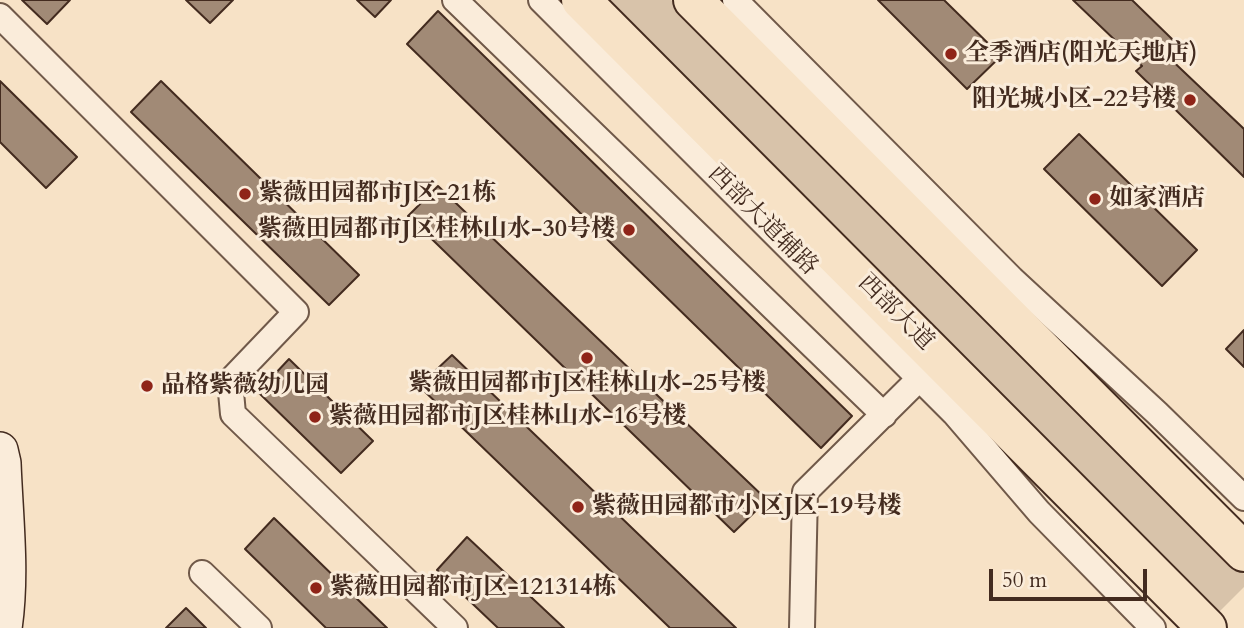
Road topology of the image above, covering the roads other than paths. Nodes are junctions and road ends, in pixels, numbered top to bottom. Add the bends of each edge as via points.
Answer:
1 (455, 0) edge
2 (541, 0) edge
3 (581, 0) edge
4 (693, 0) edge
5 (736, 0) edge
6 (0, 16) edge
7 (920, 378) junction
8 (884, 415) junction
9 (0, 450) edge
10 (1244, 498) edge
11 (1244, 552) edge
12 (202, 572) dead end
13 (4, 628) edge
14 (259, 628) edge
15 (455, 628) edge
16 (802, 628) edge
17 (1153, 628) edge
18 (1207, 628) edge

1 - 8 street
2 - 7 street, 西部大道辅路
3 - 18 main road, 西部大道
4 - 11 main road
5 - 10 street via 1012,279
6 - 15 street via 296,312 230,381 233,414
7 - 8 street
7 - 17 street, 西部大道辅路 via 1040,512
8 - 16 street via 805,492
9 - 13 street via 7,555
12 - 14 street

